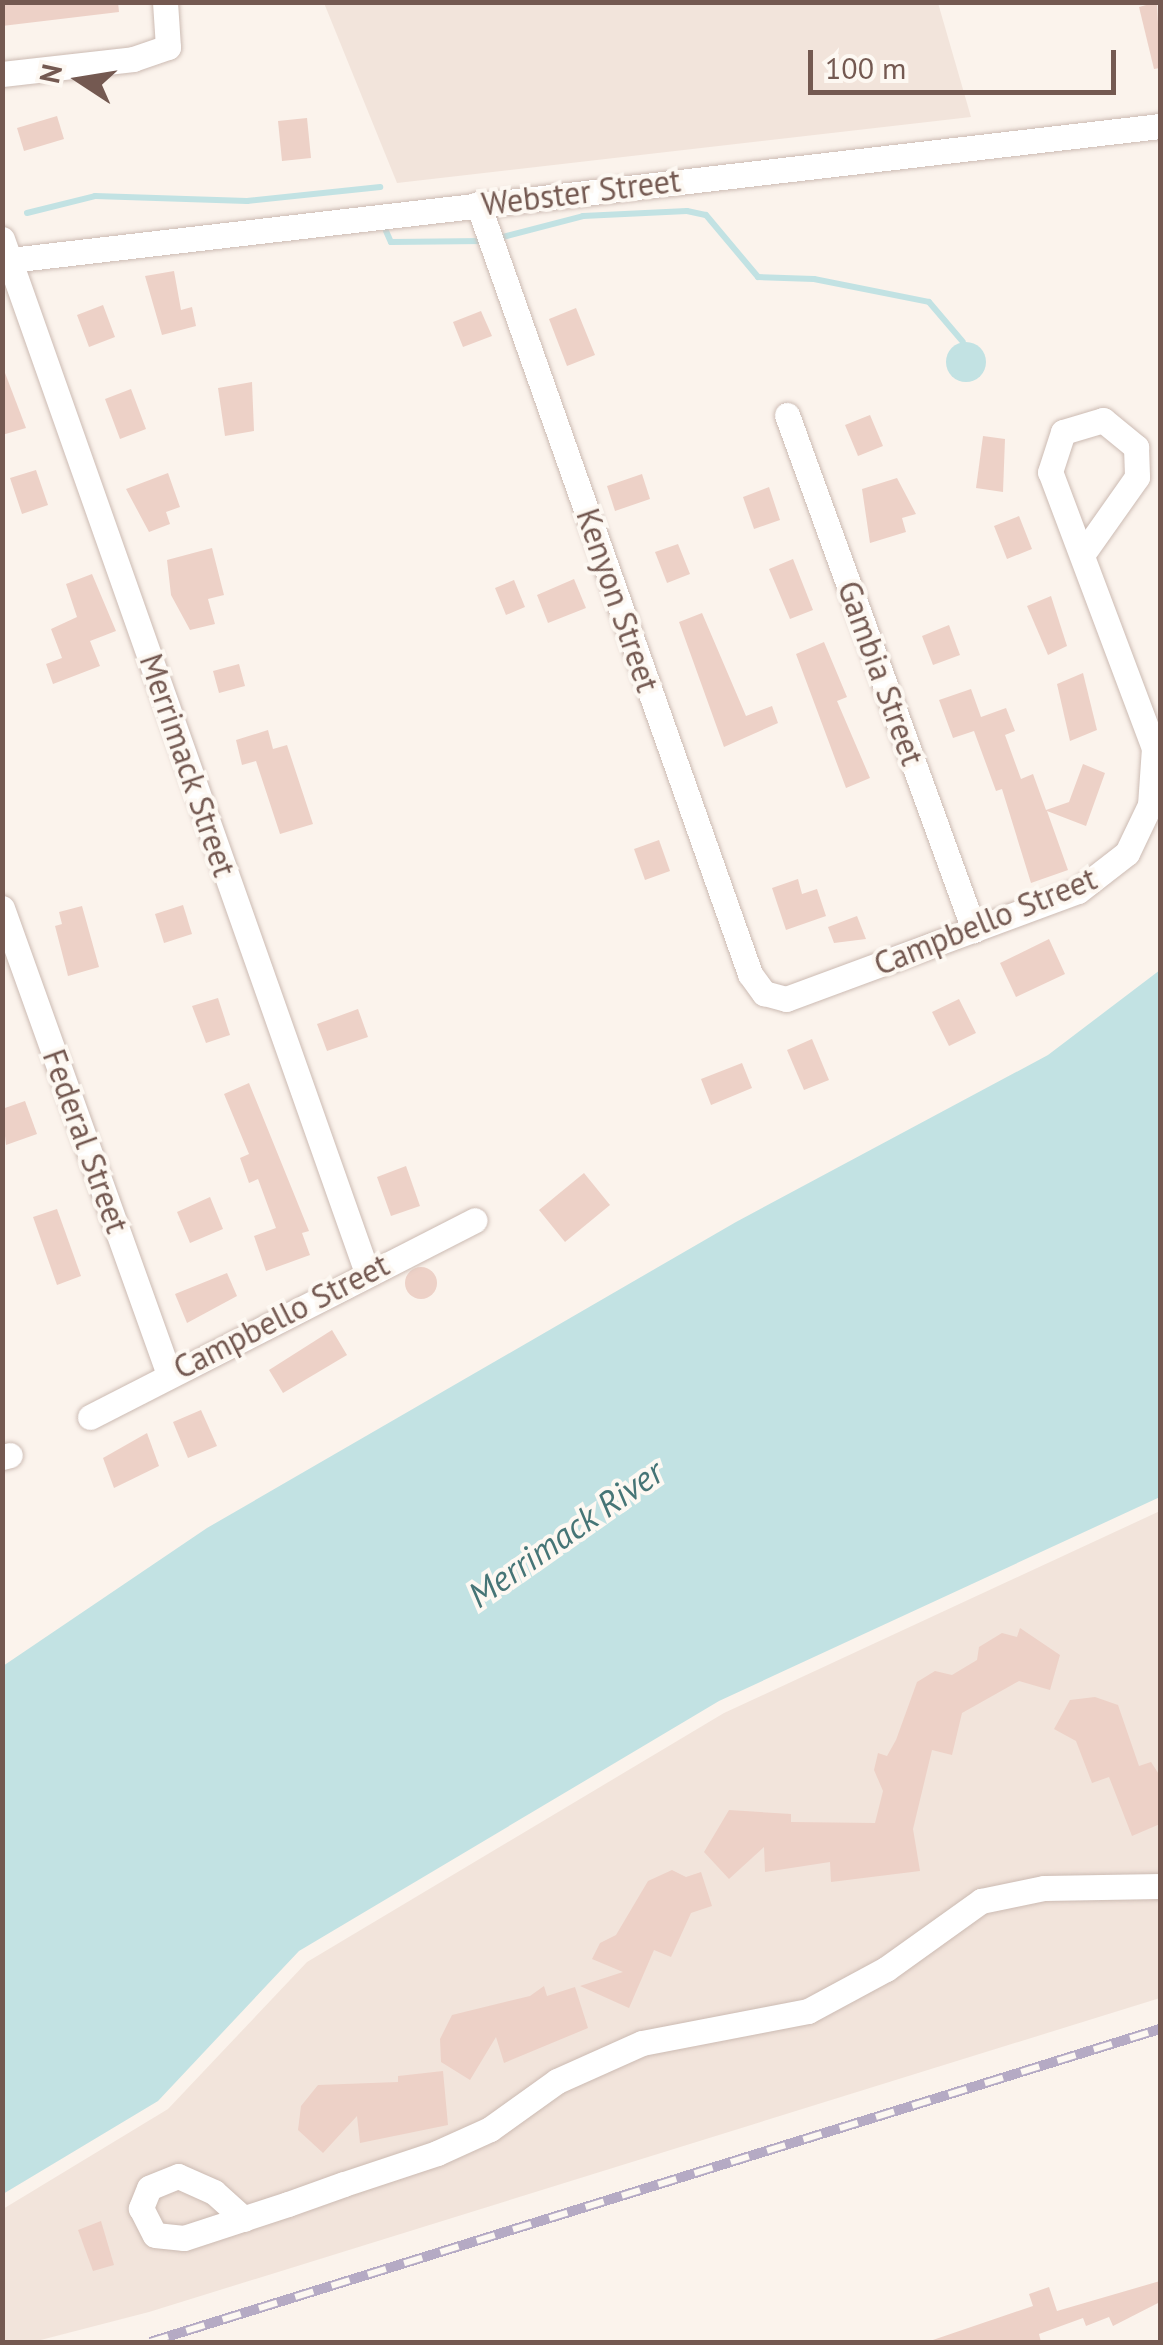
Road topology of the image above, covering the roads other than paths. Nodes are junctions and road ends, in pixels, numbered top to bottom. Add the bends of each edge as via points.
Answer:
1 (165, 2) edge
2 (2, 74) edge
3 (1160, 126) edge
4 (478, 204) junction
5 (5, 253) edge
6 (787, 415) dead end
7 (1082, 556) junction
8 (2, 908) edge
9 (974, 930) junction
10 (764, 993) joint
11 (475, 1220) dead end
12 (366, 1270) junction
13 (169, 1374) junction
14 (90, 1416) dead end
15 (1160, 1886) edge
16 (244, 2219) dead end

1 - 2 street via 168,47 134,59
3 - 4 street, Webster Street
4 - 5 street, Webster Street
4 - 10 street, Kenyon Street via 750,974
5 - 12 street, Merrimack Street
6 - 9 street, Gambia Street
7 - 7 street, Campbello Street via 1137,477 1136,447 1103,420 1075,424 1050,458
7 - 9 street, Campbello Street via 1154,748 1150,804 1127,852 1104,876
8 - 13 street, Federal Street
9 - 10 street, Campbello Street via 786,998
11 - 12 street, Campbello Street
12 - 13 street, Campbello Street
13 - 14 street, Campbello Street
15 - 16 street via 1044,1888 981,1902 886,1969 808,2011 630,2047 438,2153

